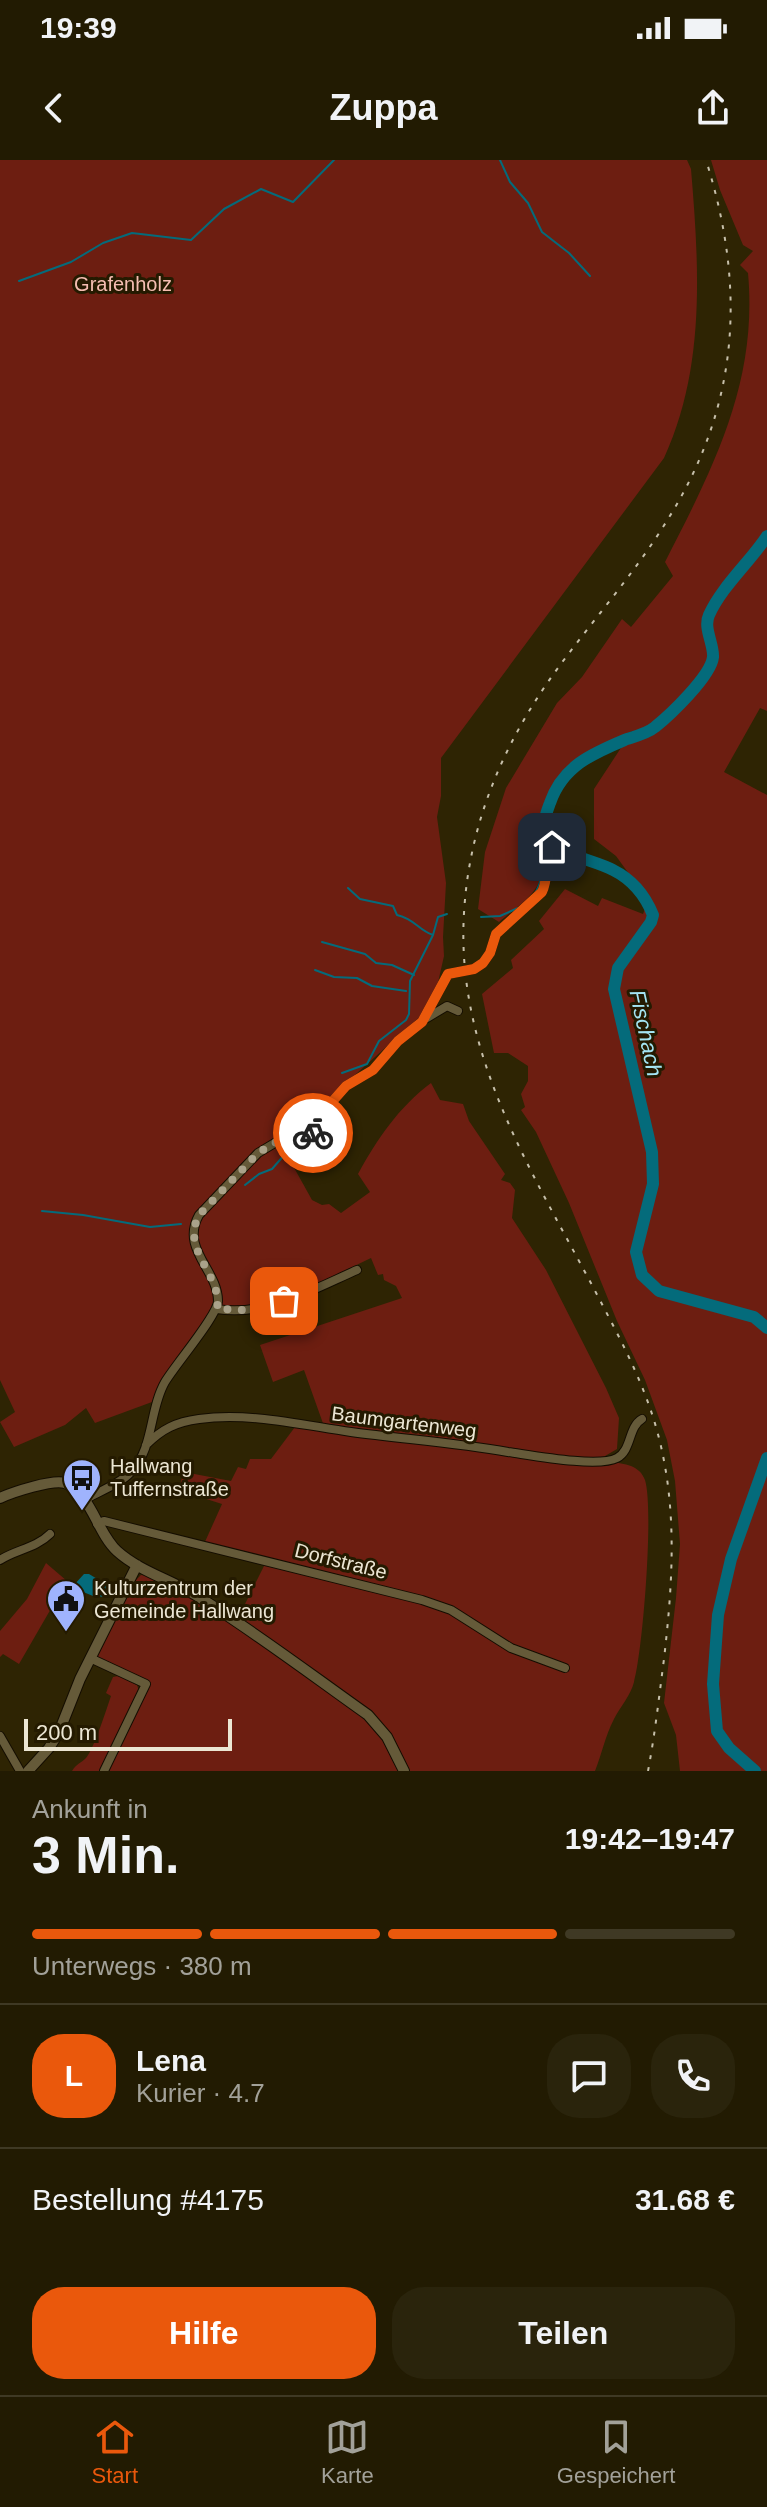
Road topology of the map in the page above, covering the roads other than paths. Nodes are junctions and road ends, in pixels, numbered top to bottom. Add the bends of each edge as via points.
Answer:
1 (560, 837) dead end
2 (458, 1011) dead end
3 (422, 1022) junction
4 (357, 1270) dead end
5 (217, 1309) junction
6 (642, 1419) dead end
7 (146, 1445) junction
8 (0, 1498) edge
9 (84, 1500) junction
10 (97, 1524) junction
11 (50, 1534) dead end
12 (0, 1560) edge
13 (137, 1565) junction
14 (90, 1658) junction
15 (565, 1668) dead end
16 (0, 1736) edge
17 (20, 1771) edge
18 (28, 1771) edge
19 (104, 1771) edge
20 (404, 1771) edge

1 - 3 street via 547,857 542,892 496,934 483,963 448,974
2 - 3 street via 447,1006
3 - 5 street via 373,1070 338,1094 314,1133 283,1138 258,1153 199,1215 194,1241 216,1288
4 - 5 street via 284,1301 245,1310
5 - 7 street via 165,1382
6 - 7 street, Baumgartenweg via 624,1452 600,1462 255,1419 171,1424
7 - 9 street via 130,1474
8 - 9 street via 62,1482
9 - 10 street
10 - 13 street via 117,1552
10 - 15 street, Dorfstraße via 104,1521 157,1533 422,1600 451,1610 511,1648
11 - 12 street
13 - 14 street
13 - 20 street via 199,1597 368,1715 387,1737
14 - 18 street via 59,1732
14 - 19 street via 146,1684
16 - 17 street

